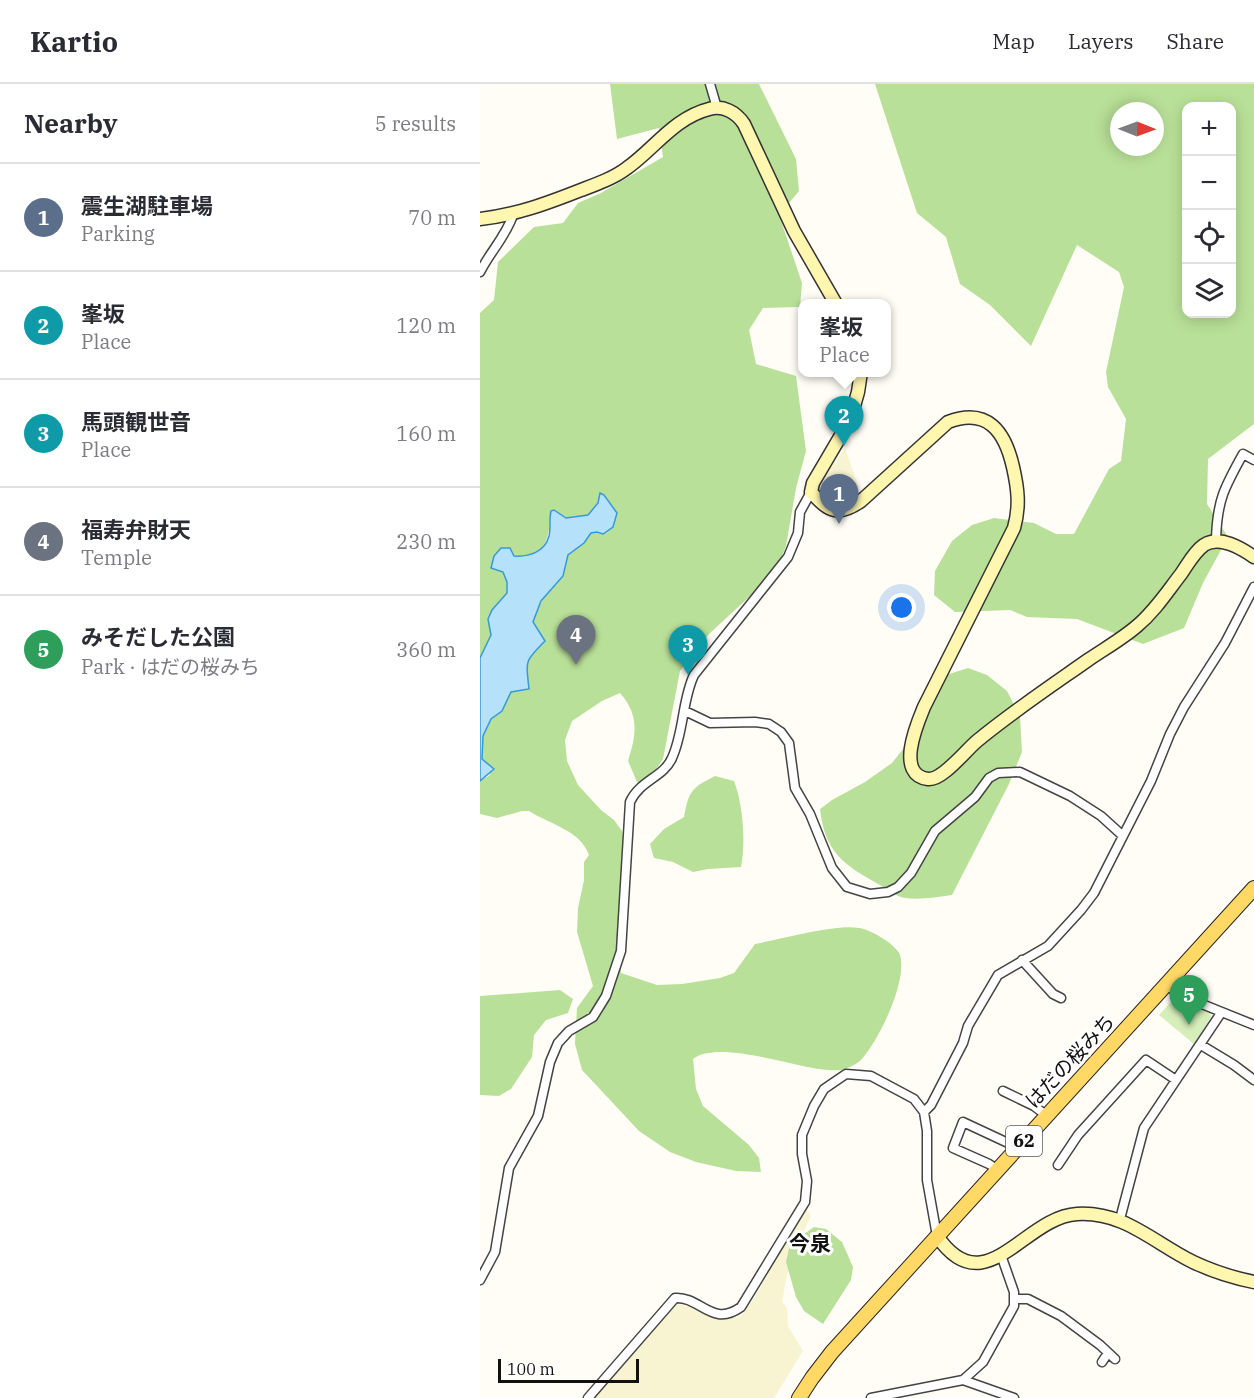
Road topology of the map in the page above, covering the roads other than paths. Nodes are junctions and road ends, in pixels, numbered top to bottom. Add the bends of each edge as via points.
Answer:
1 (710, 84) edge
2 (717, 108) junction
3 (513, 215) junction
4 (480, 219) edge
5 (480, 272) edge
6 (834, 299) edge
7 (860, 377) edge
8 (1254, 460) edge
9 (811, 492) junction
10 (1216, 540) junction
11 (1254, 557) edge
12 (1254, 587) edge
13 (685, 711) junction
14 (1123, 836) junction
15 (1254, 888) edge
16 (1022, 960) junction
17 (1167, 985) junction
18 (1054, 997) dead end
19 (1221, 1013) junction
20 (1254, 1025) edge
21 (1201, 1045) junction
22 (1176, 1080) junction
23 (1254, 1080) edge
24 (1003, 1091) dead end
25 (924, 1113) junction
26 (1047, 1116) junction
27 (1016, 1149) junction
28 (1058, 1165) dead end
29 (998, 1170) junction
30 (1119, 1219) junction
31 (938, 1236) junction
32 (1000, 1255) junction
33 (480, 1280) edge
34 (1254, 1282) edge
35 (1015, 1299) junction
36 (1102, 1362) dead end
37 (963, 1380) junction
38 (588, 1398) edge
39 (799, 1398) edge
40 (871, 1398) edge
41 (1014, 1398) edge

1 - 2 street
2 - 3 street via 684,121 611,178
2 - 6 street via 732,112 744,124 794,231
3 - 4 street
3 - 5 street via 509,228
7 - 9 street via 850,420
8 - 10 street via 1243,454 1224,489 1216,518
9 - 10 street via 823,506 837,511 849,509 948,422 960,417 990,423 1006,442 1019,494 1018,512 1014,528 915,730 912,767 928,779 941,775 1010,714 1135,628 1156,608 1196,553
9 - 13 street via 800,512 798,533 788,557 694,675
10 - 11 street
12 - 14 street via 1184,707
13 - 14 street via 710,723 755,722 769,724 781,732 789,743 795,788 832,868 847,887 870,894 898,887 912,873 935,831 998,773 1020,772 1070,796
13 - 33 street via 669,765 644,783 630,802 621,951 606,996 593,1017 569,1031 558,1043 538,1116 509,1168 495,1252
14 - 16 street via 1081,910 1048,946
15 - 17 main road, はだの桜みち / 62
16 - 18 street
16 - 25 street via 998,975
17 - 19 street
17 - 26 main road, はだの桜みち / 62
19 - 20 street
19 - 21 street
21 - 22 street
21 - 23 street
22 - 28 street via 1146,1060 1078,1136
22 - 30 street via 1144,1128
24 - 26 street
25 - 31 street via 927,1180
25 - 38 street via 914,1099 871,1076 846,1074 824,1089 802,1135 805,1202 741,1307 733,1313 712,1313 675,1298
26 - 27 main road, はだの桜みち / 62
27 - 29 main road, はだの桜みち / 62
27 - 29 street via 963,1122 953,1148
29 - 31 main road, はだの桜みち / 62
30 - 32 street via 1091,1213 1060,1217
30 - 34 street via 1194,1262
31 - 32 street via 964,1262 990,1262
31 - 39 main road, はだの桜みち / 62 via 832,1352
32 - 35 street
35 - 36 street via 1028,1299 1061,1316 1112,1356
35 - 37 street via 1007,1322 983,1362
37 - 40 street
37 - 41 street

